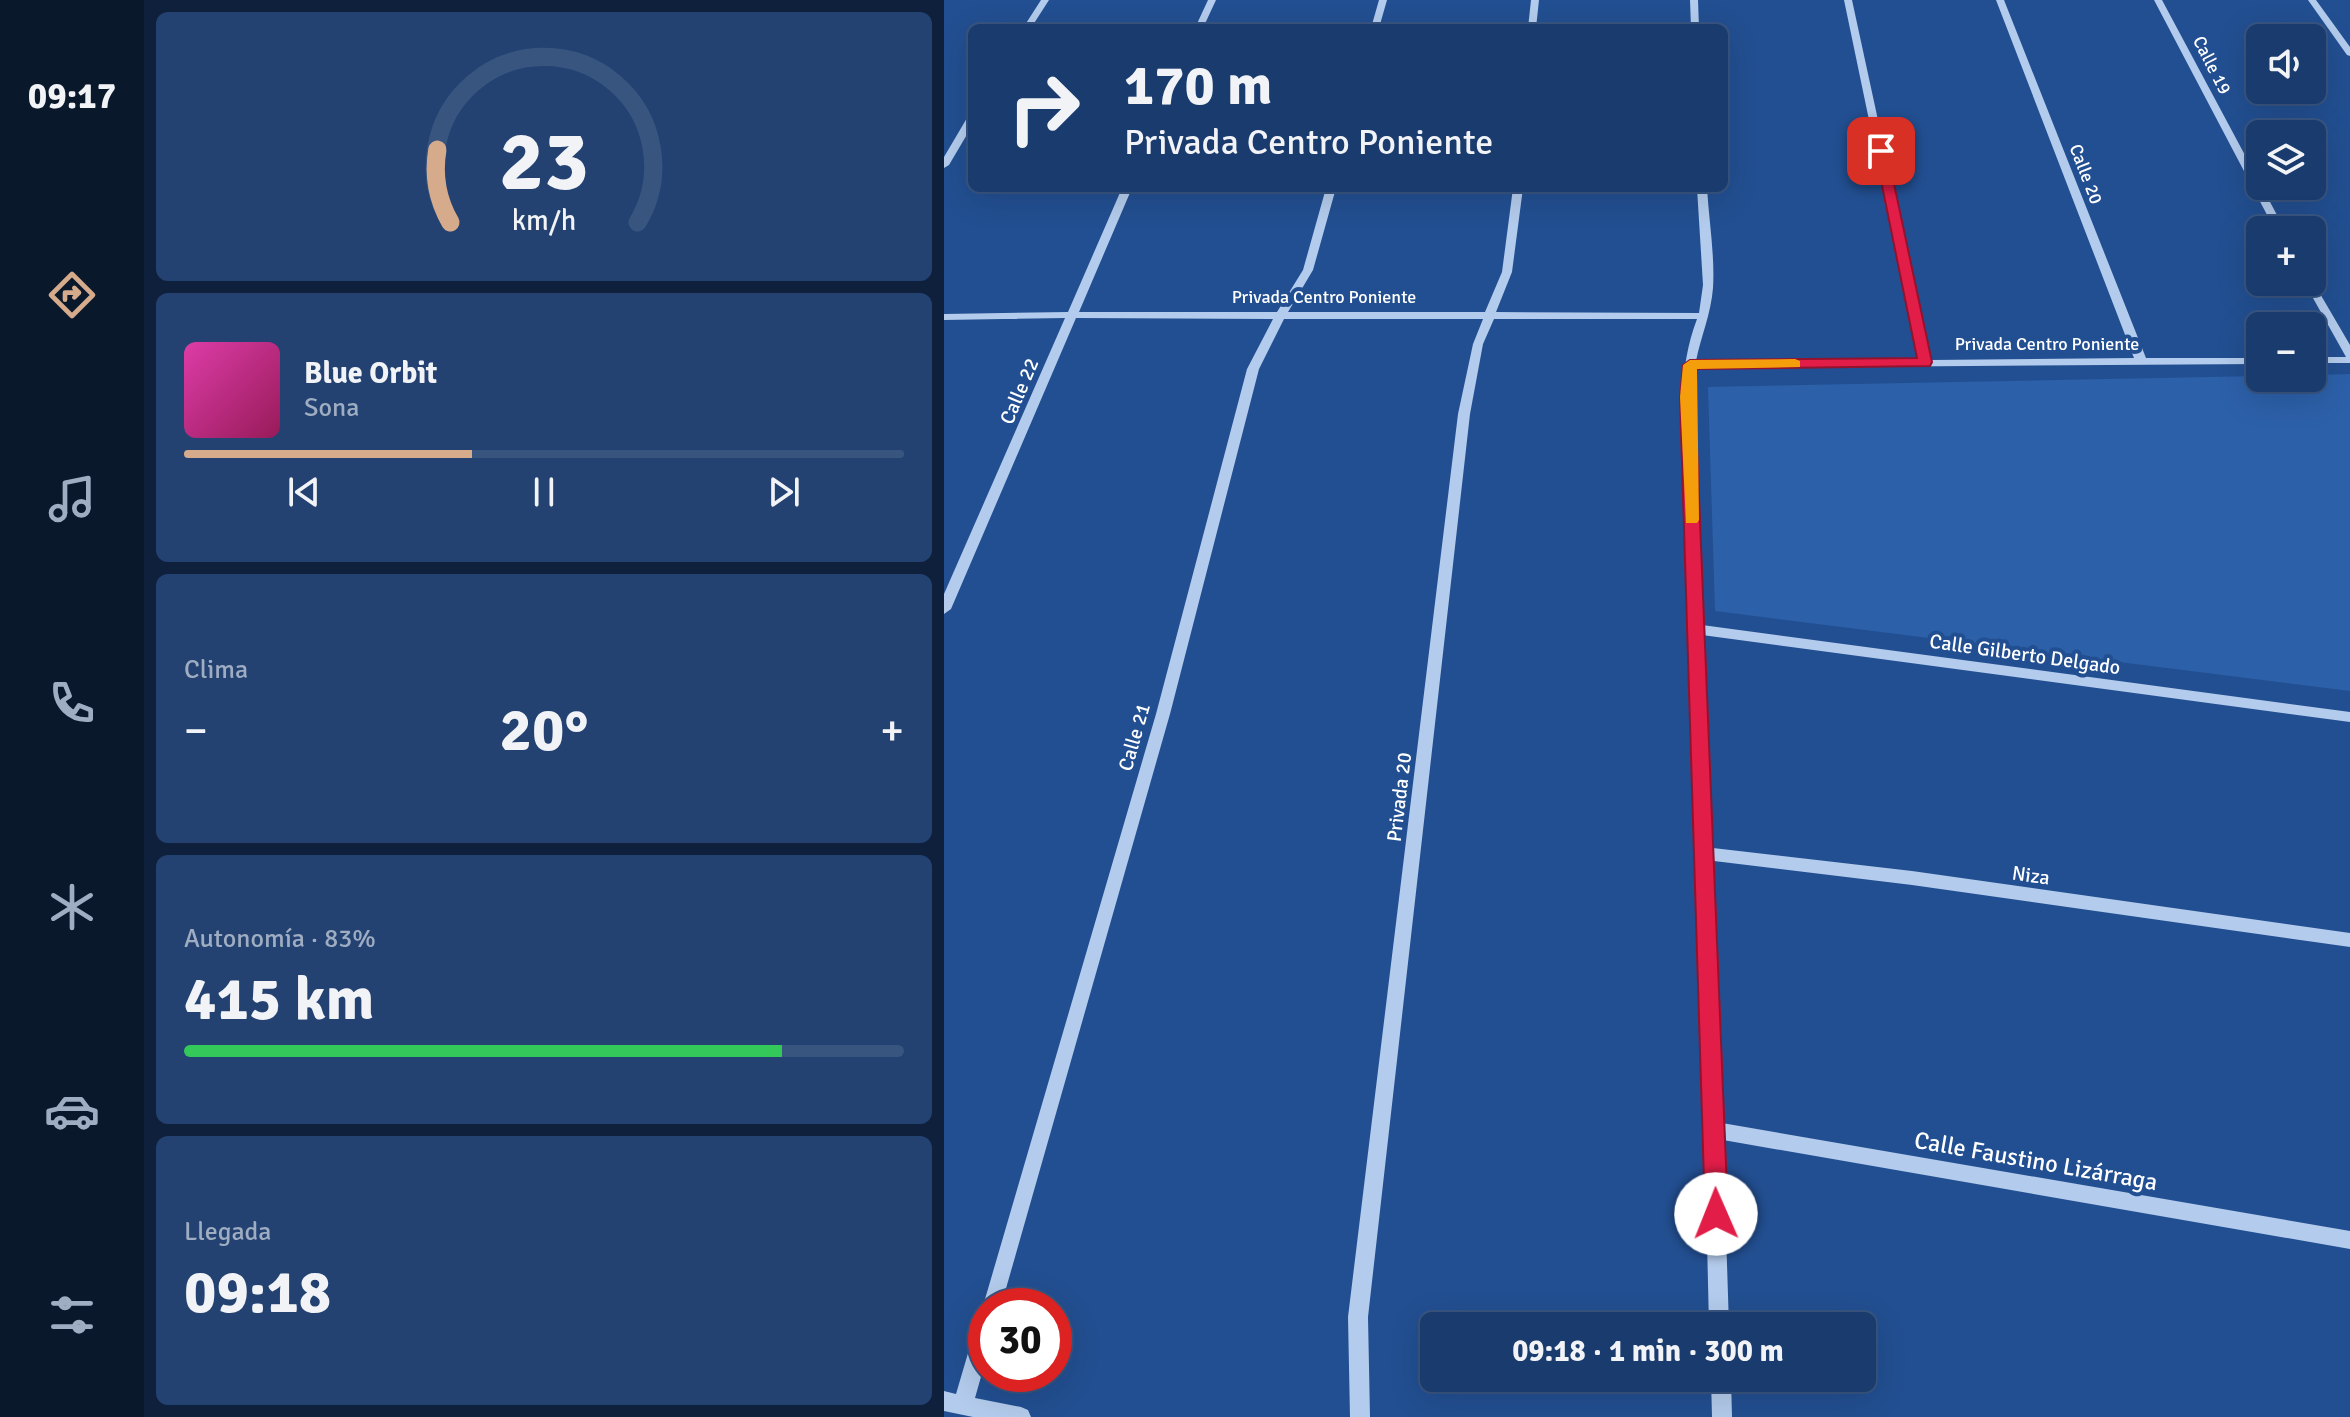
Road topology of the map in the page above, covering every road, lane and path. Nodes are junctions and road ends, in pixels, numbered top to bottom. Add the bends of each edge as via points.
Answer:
1 (1045, 0) edge
2 (1212, 0) edge
3 (1383, 0) edge
4 (1535, 0) edge
5 (1694, 0) edge
6 (1848, 0) edge
7 (2000, 0) edge
8 (2158, 0) edge
9 (2312, 0) edge
10 (1030, 24) edge
11 (1201, 24) edge
12 (1376, 24) edge
13 (1532, 24) edge
14 (1695, 24) edge
15 (2350, 53) edge
16 (968, 125) edge
17 (944, 165) edge
18 (1125, 192) edge
19 (1330, 192) edge
20 (1517, 192) edge
21 (1702, 192) edge
22 (2273, 216) edge
23 (2317, 296) edge
24 (1072, 315) junction
25 (1280, 316) junction
26 (1490, 316) junction
27 (1704, 316) junction
28 (944, 317) edge
29 (2350, 358) edge
30 (2326, 359) edge
31 (2141, 361) junction
32 (2246, 361) edge
33 (1925, 362) junction
34 (1690, 365) junction
35 (944, 609) edge
36 (1695, 629) junction
37 (2350, 717) edge
38 (1706, 854) junction
39 (2350, 940) edge
40 (1714, 1130) junction
41 (2350, 1240) edge
42 (997, 1288) edge
43 (1719, 1312) edge
44 (968, 1369) edge
45 (1721, 1392) edge
46 (954, 1403) edge
47 (1021, 1417) edge
48 (1360, 1417) edge
49 (1722, 1417) edge

1 - 10 street
2 - 11 street
3 - 12 street
4 - 13 street
5 - 14 street
6 - 33 street
7 - 31 street, Calle 20
8 - 22 street, Calle 19
9 - 15 street
16 - 17 street
18 - 24 street, Calle 22
19 - 25 street, Calle 21 via 1308,270
20 - 26 street, Privada 20 via 1507,272
21 - 27 street via 1708,285
23 - 29 street
24 - 25 street, Privada Centro Poniente
24 - 28 street, Privada Centro Poniente
24 - 35 street, Calle 22
25 - 26 street, Privada Centro Poniente
25 - 42 street, Calle 21 via 1253,369 1163,714
26 - 27 street, Privada Centro Poniente
26 - 48 street, Privada 20 via 1471,371 1462,430 1358,1317
27 - 34 street
29 - 30 street
31 - 32 street, Privada Centro Poniente
31 - 33 street, Privada Centro Poniente
33 - 34 street, Privada Centro Poniente
34 - 36 street
36 - 37 street, Calle Gilberto Delgado
36 - 38 street
38 - 39 street, Niza
38 - 40 street
40 - 41 street, Calle Faustino Lizárraga
40 - 43 street
44 - 46 street
45 - 49 street
46 - 47 street

